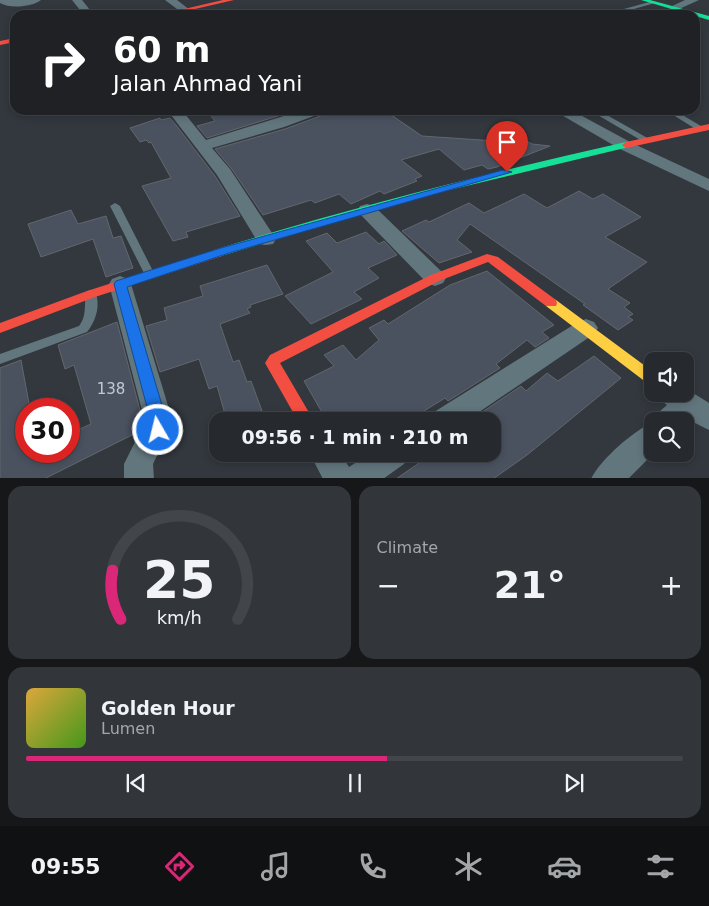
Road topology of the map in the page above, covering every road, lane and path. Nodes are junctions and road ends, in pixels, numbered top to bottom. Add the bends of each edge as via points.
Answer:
1 (2, 0) edge
2 (36, 0) edge
3 (170, 0) edge
4 (231, 0) edge
5 (694, 0) edge
6 (648, 1) edge
7 (673, 8) junction
8 (188, 10) edge
9 (198, 10) edge
10 (622, 10) edge
11 (680, 10) edge
12 (183, 115) edge
13 (303, 115) edge
14 (569, 115) edge
15 (602, 115) edge
16 (679, 115) edge
17 (706, 128) edge
18 (647, 140) junction
19 (204, 145) junction
20 (626, 146) junction
21 (709, 186) edge
22 (115, 206) dead end
23 (366, 210) junction
24 (266, 239) junction
25 (150, 275) junction
26 (434, 278) junction
27 (120, 284) junction
28 (91, 294) junction
29 (0, 328) edge
30 (586, 328) junction
31 (0, 358) edge
32 (644, 372) edge
33 (301, 412) edge
34 (458, 412) edge
35 (644, 443) edge
36 (330, 462) edge
37 (382, 462) edge
38 (139, 478) edge
39 (340, 478) edge
40 (357, 478) edge
41 (606, 478) edge

1 - 2 street via 9,4
3 - 8 street
4 - 9 main road
5 - 7 street
6 - 7 main road
6 - 10 lane
7 - 11 main road
12 - 19 street
13 - 19 street
14 - 20 street
15 - 18 lane
16 - 17 lane
17 - 18 main road
18 - 20 main road
19 - 24 street
20 - 21 street
20 - 23 main road via 543,163
22 - 25 lane
23 - 24 main road
23 - 26 street
24 - 25 main road
25 - 27 main road
26 - 30 main road via 490,258
26 - 33 main road via 273,361
27 - 28 main road
27 - 38 street via 159,422 155,436 138,462
28 - 29 main road
28 - 31 lane via 92,310 83,329
30 - 32 main road
30 - 34 street
35 - 41 street
36 - 39 street
37 - 40 street

